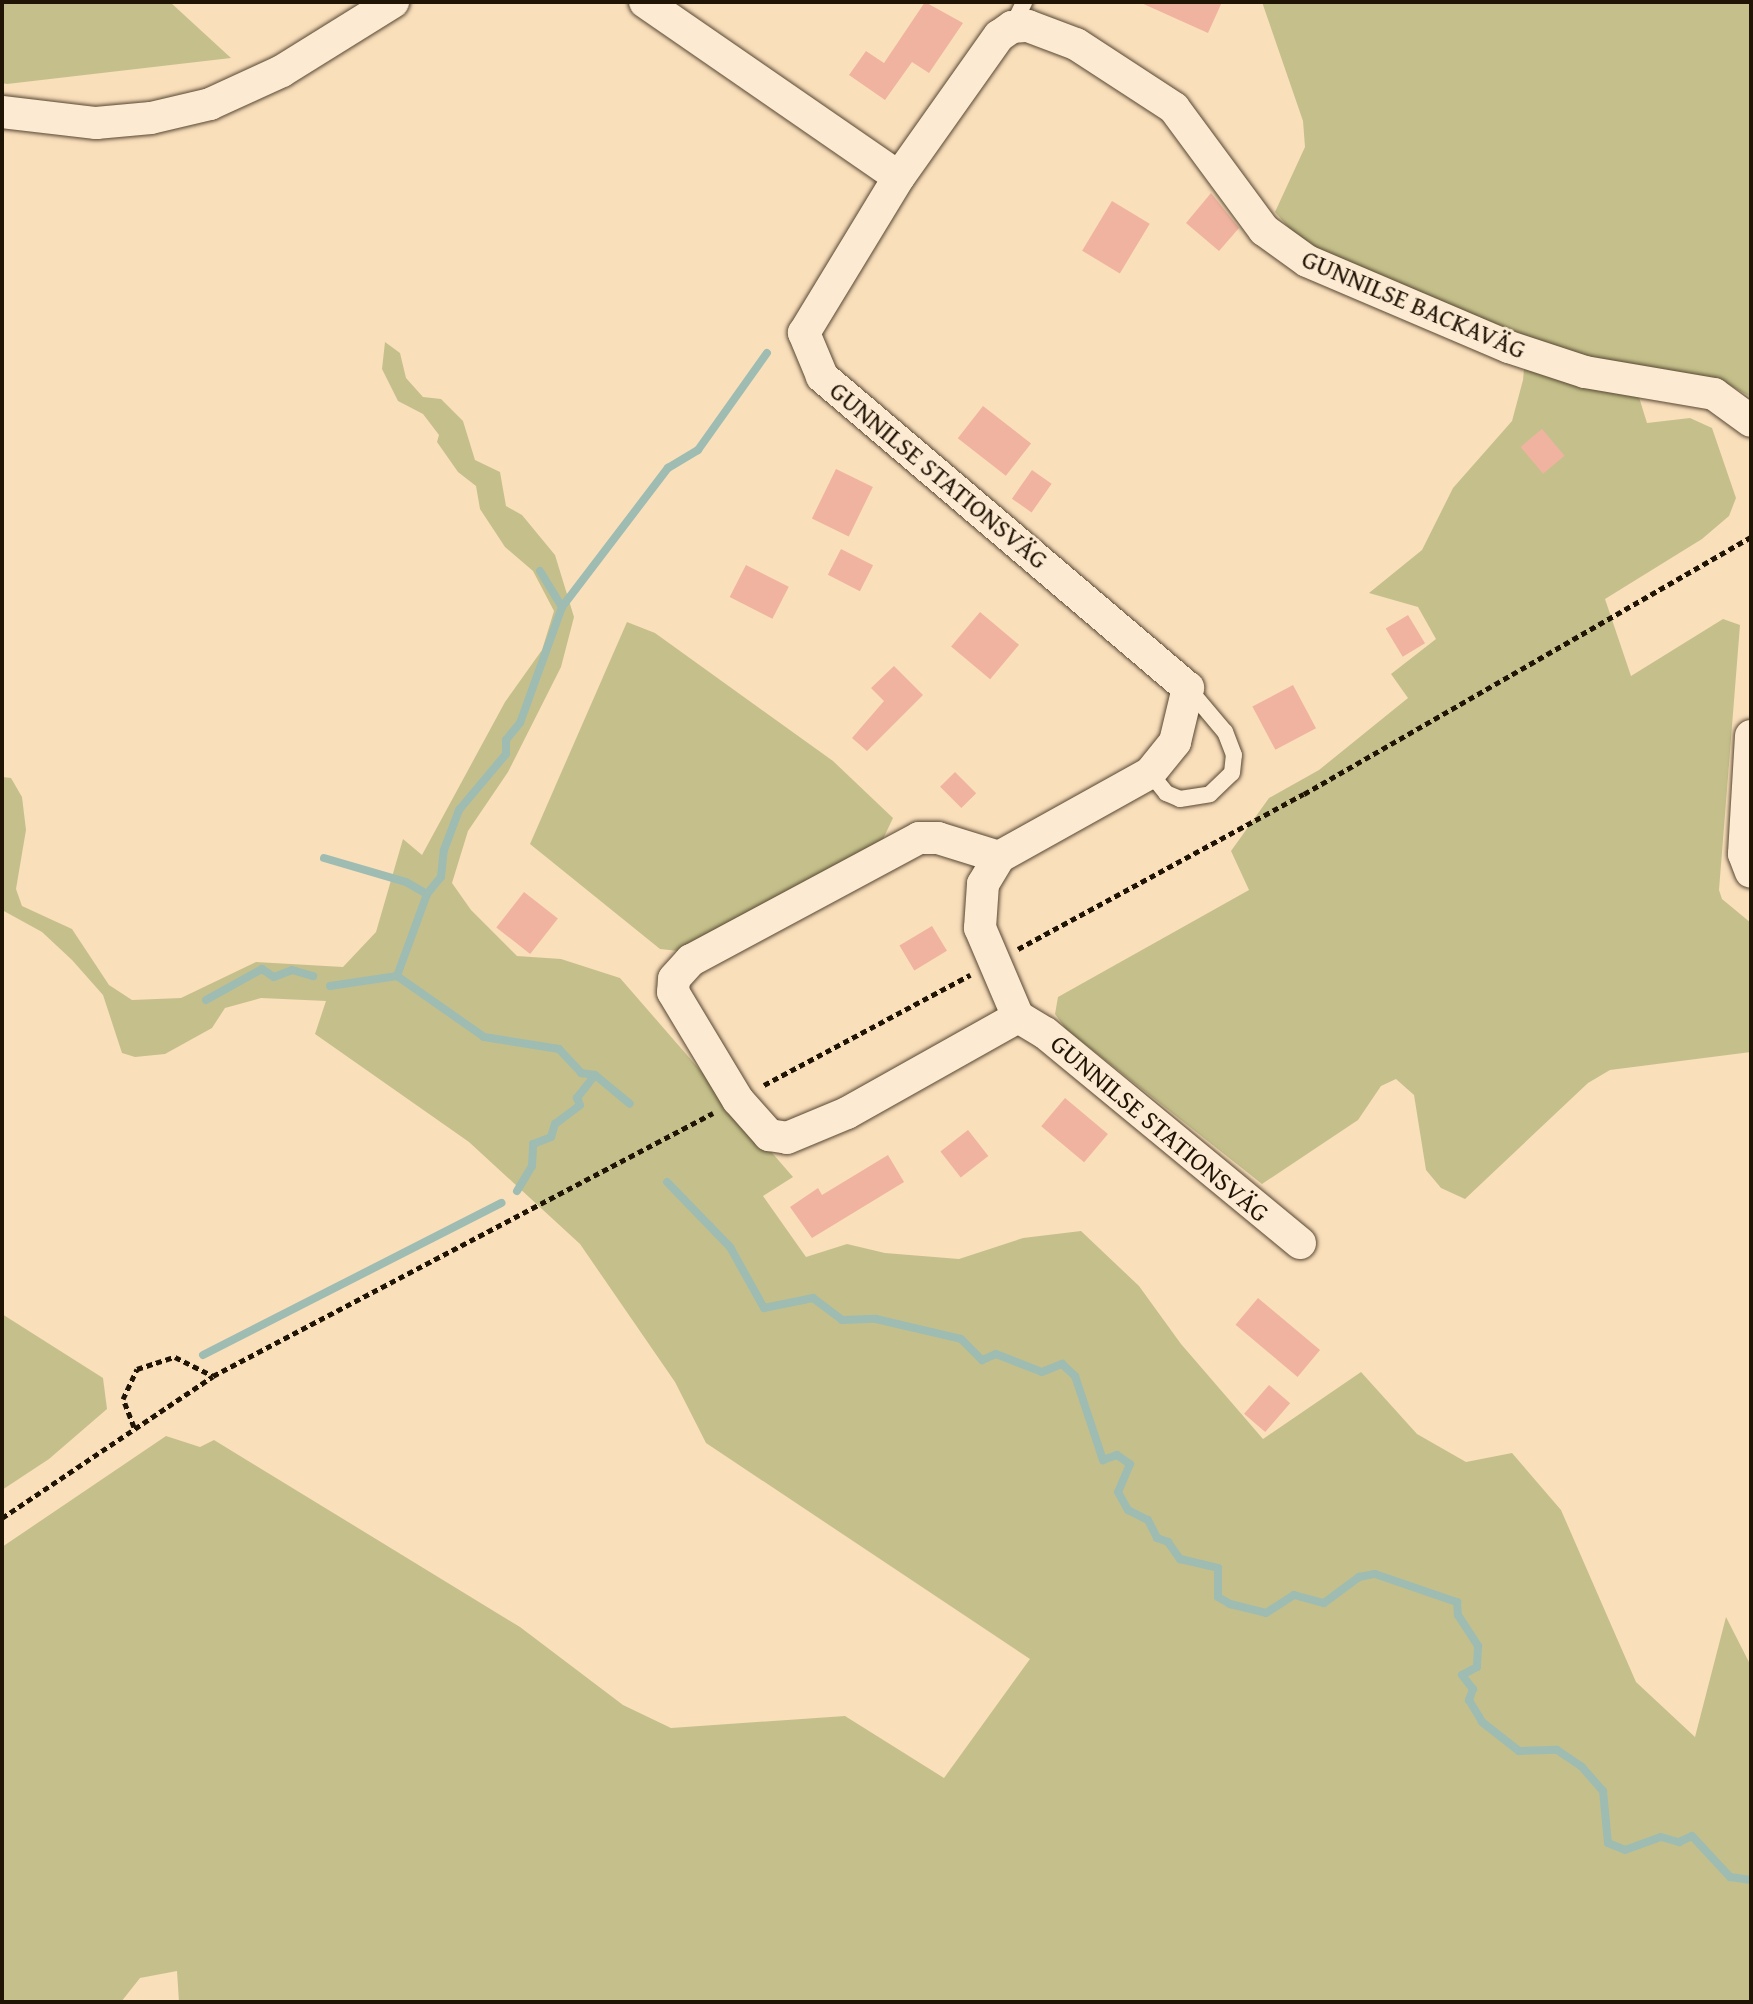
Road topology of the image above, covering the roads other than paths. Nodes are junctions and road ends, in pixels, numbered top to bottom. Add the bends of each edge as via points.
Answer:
1 (393, 2) edge
2 (645, 2) edge
3 (1018, 14) edge
4 (2, 112) edge
5 (899, 177) junction
6 (1751, 421) edge
7 (1188, 688) junction
8 (1751, 736) edge
9 (1150, 773) junction
10 (999, 857) junction
11 (1751, 872) edge
12 (1018, 1017) junction
13 (1300, 1243) dead end

1 - 4 street via 282,71 210,104 151,118 96,123
2 - 5 street
3 - 5 street, GUNNILSE BACKAVÄG
3 - 6 street, GUNNILSE BACKAVÄG via 1028,26 1076,44 1174,108 1264,230 1307,261 1509,347 1614,378 1714,394
5 - 7 street, GUNNILSE STATIONSVÄG via 804,333 812,361 822,376
7 - 9 street via 1175,742
7 - 9 lane via 1231,743 1232,773 1210,794 1180,799 1166,793
8 - 11 street via 1744,854
9 - 10 street
10 - 12 street via 983,884 978,909 991,964
10 - 12 street via 938,838 919,838 680,968 673,992 738,1100 769,1135 787,1138 847,1113
12 - 13 street, GUNNILSE STATIONSVÄG via 1045,1033

